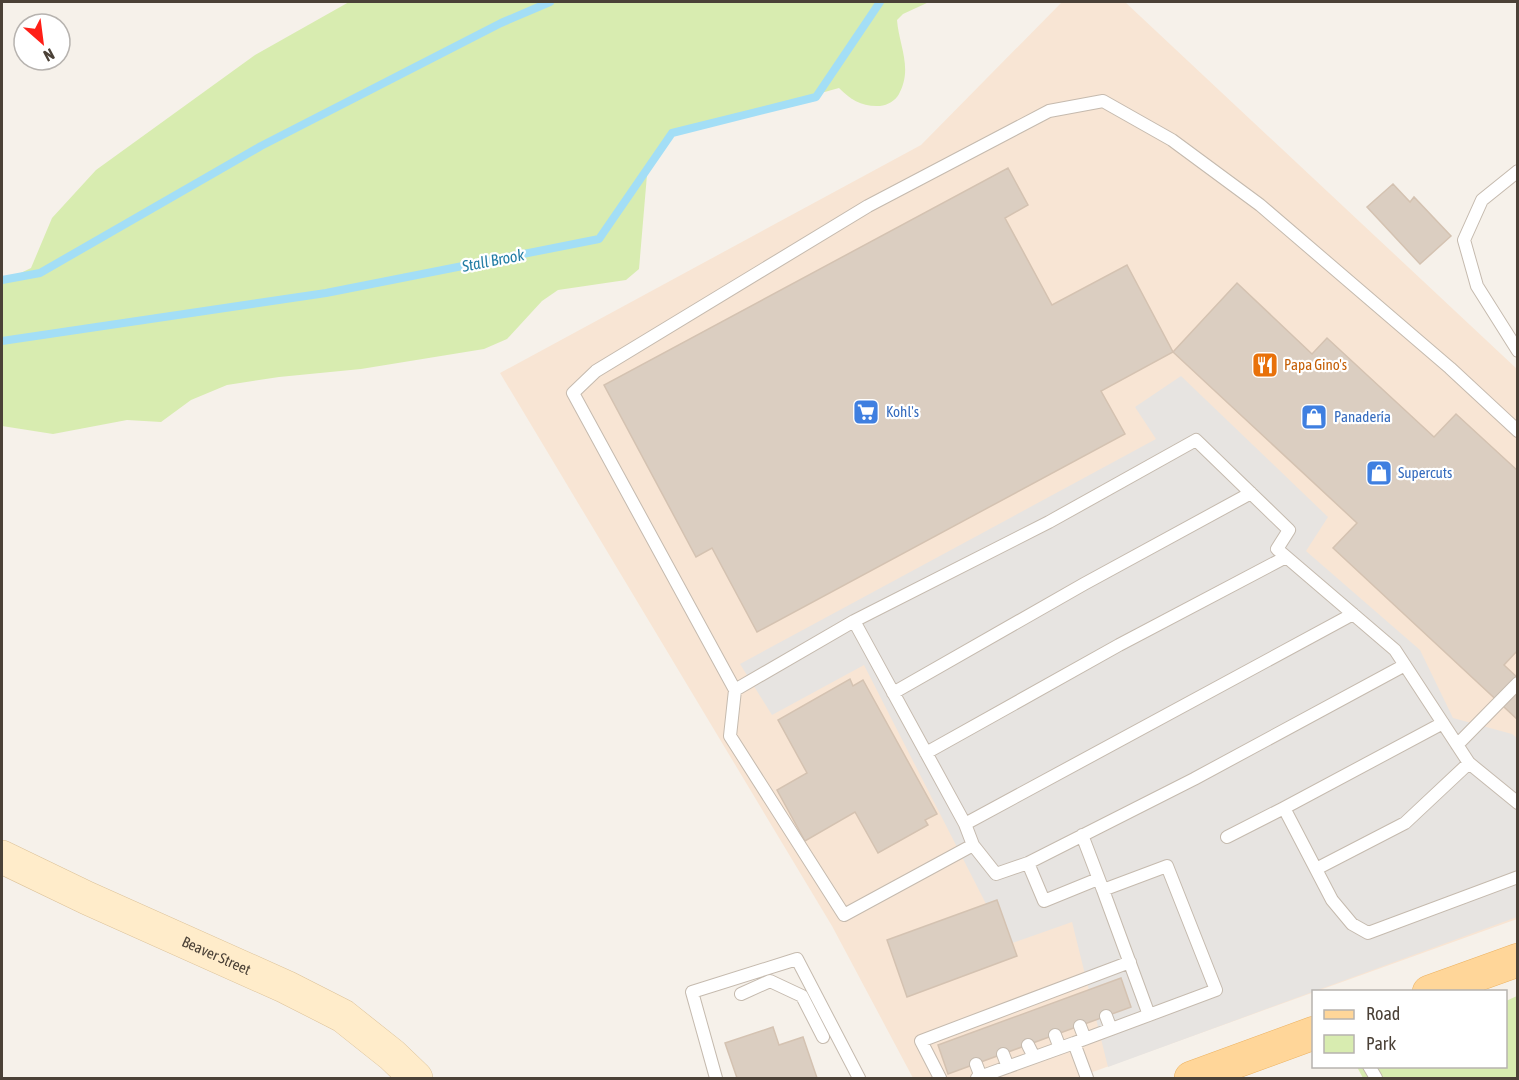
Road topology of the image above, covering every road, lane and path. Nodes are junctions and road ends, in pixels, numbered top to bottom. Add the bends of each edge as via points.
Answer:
1 (1518, 171) edge
2 (1518, 351) edge
3 (1518, 431) edge
4 (1251, 493) junction
5 (1286, 557) junction
6 (1353, 614) junction
7 (854, 621) junction
8 (1405, 666) junction
9 (1518, 683) edge
10 (735, 690) junction
11 (894, 693) junction
12 (1443, 723) junction
13 (1457, 745) junction
14 (926, 753) junction
15 (1469, 763) junction
16 (1518, 803) edge
17 (1284, 808) junction
18 (965, 824) junction
19 (1082, 835) junction
20 (1227, 837) dead end
21 (974, 845) junction
22 (2, 857) edge
23 (1028, 863) junction
24 (1316, 869) junction
25 (1518, 877) edge
26 (1101, 884) junction
27 (1518, 960) edge
28 (1131, 962) junction
29 (1435, 990) edge
30 (741, 994) dead end
31 (1149, 1015) junction
32 (1106, 1016) dead end
33 (1080, 1026) dead end
34 (1111, 1029) junction
35 (1054, 1035) dead end
36 (1312, 1035) edge
37 (823, 1037) dead end
38 (1080, 1041) junction
39 (1028, 1045) dead end
40 (1060, 1048) junction
41 (1003, 1054) dead end
42 (1034, 1057) junction
43 (976, 1064) dead end
44 (1008, 1067) junction
45 (416, 1078) edge
46 (716, 1078) edge
47 (859, 1078) edge
48 (940, 1078) edge
49 (979, 1078) edge
50 (1087, 1078) edge
51 (1191, 1078) edge

1 - 2 lane via 1482,200 1464,240 1478,286
3 - 10 lane via 1260,205 1172,140 1103,101 1049,111 868,206 596,372 573,393
4 - 5 lane via 1289,530 1277,549
4 - 7 lane via 1196,440 1049,522
4 - 11 lane
5 - 6 lane
5 - 14 lane
6 - 8 lane via 1395,650
6 - 18 lane
7 - 10 lane
7 - 11 lane
8 - 12 lane
8 - 19 lane
9 - 13 lane
10 - 21 lane via 730,736 844,915
11 - 14 lane
12 - 13 lane
12 - 17 lane
13 - 15 lane
14 - 18 lane
15 - 16 lane
15 - 24 lane via 1405,823
17 - 20 lane
17 - 24 lane
18 - 21 lane
19 - 23 lane
19 - 26 lane
21 - 23 lane via 996,874
22 - 45 street, Beaver Street via 343,1016
23 - 26 lane via 1044,901
24 - 25 lane via 1345,916 1368,933
26 - 28 lane
26 - 31 lane via 1167,866 1215,990
27 - 29 main road
28 - 31 lane
28 - 48 lane via 1042,1002 962,1031 921,1041
30 - 37 lane via 770,981 802,996
31 - 34 lane
32 - 34 lane
33 - 38 lane
34 - 38 lane
35 - 40 lane
36 - 51 main road
38 - 40 lane
38 - 50 lane
39 - 42 lane
40 - 42 lane
41 - 44 lane
42 - 44 lane
43 - 49 lane
44 - 49 lane
46 - 47 lane via 692,992 797,959

